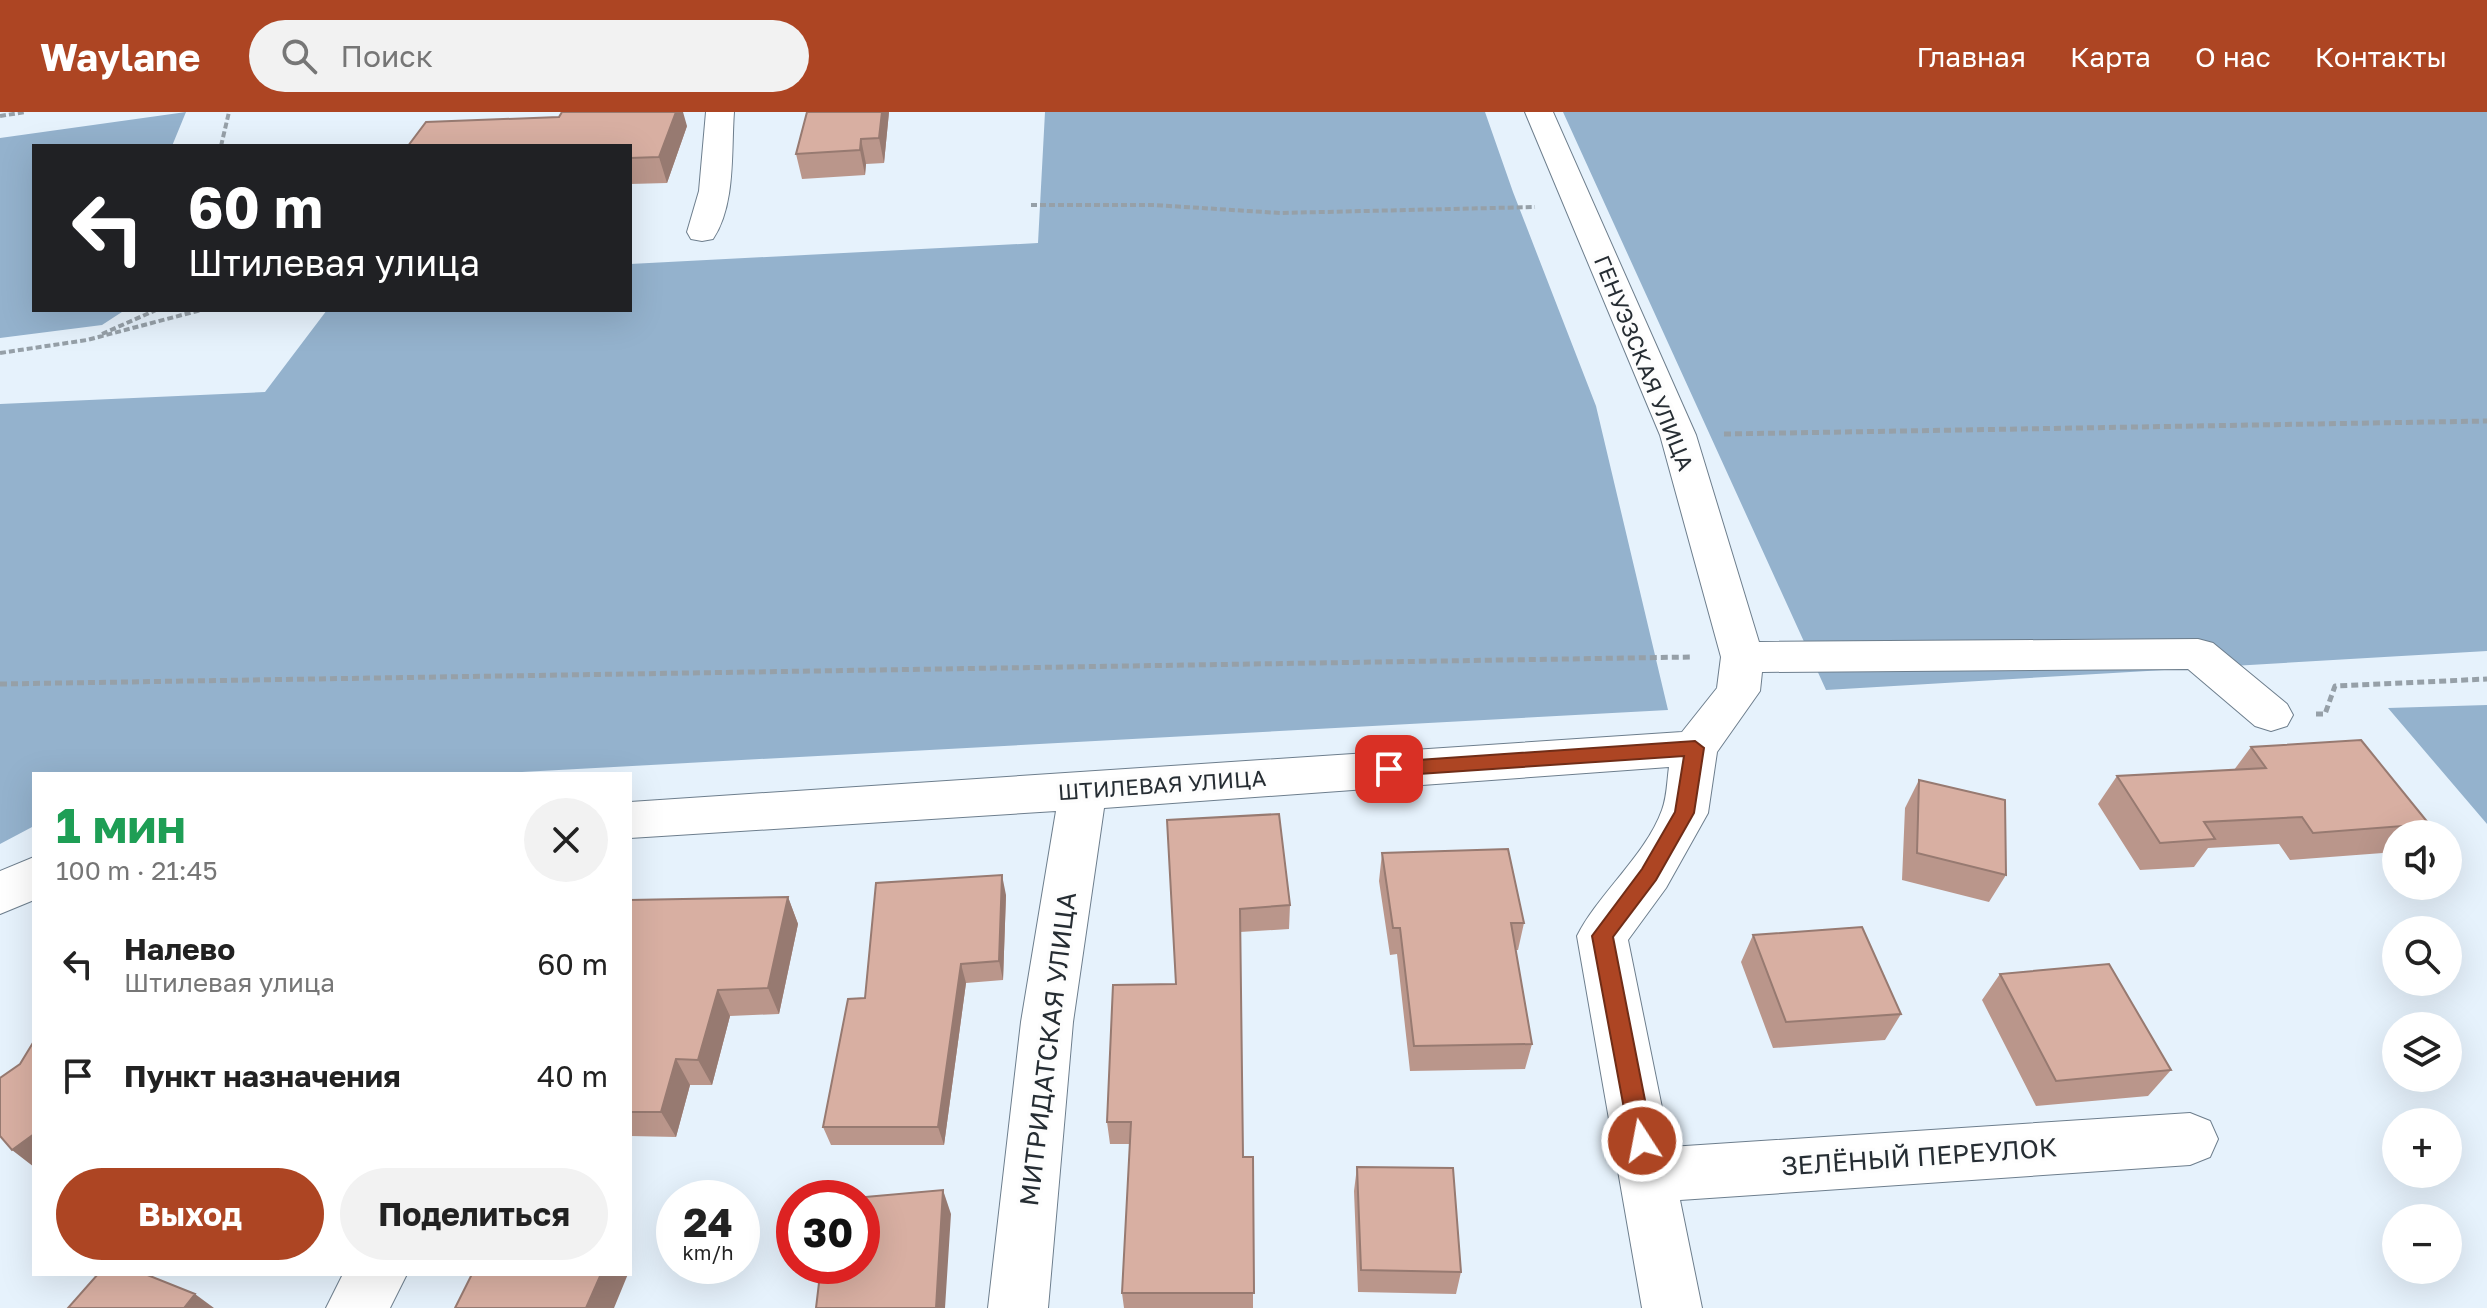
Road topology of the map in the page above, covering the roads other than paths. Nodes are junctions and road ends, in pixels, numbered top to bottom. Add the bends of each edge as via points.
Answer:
1 (720, 112) edge
2 (1539, 112) edge
3 (702, 232) dead end
4 (1742, 657) junction
5 (2271, 715) road end
6 (1695, 748) junction
7 (1083, 791) junction
8 (632, 820) edge
9 (32, 878) edge
10 (0, 894) edge
11 (2190, 1139) dead end
12 (1648, 1175) junction
13 (376, 1276) edge
14 (356, 1308) edge
15 (1018, 1308) edge
16 (1672, 1308) edge

1 - 3 street via 714,191
2 - 4 street, ГЕНУЭЗСКАЯ УЛИЦА via 1678,435
4 - 5 street via 2198,654
4 - 6 street, ГЕНУЭЗСКАЯ УЛИЦА via 1738,691
6 - 7 street, ШТИЛЕВАЯ УЛИЦА
6 - 12 street via 1685,813 1649,874 1602,936
7 - 8 street, ШТИЛЕВАЯ УЛИЦА
7 - 15 street, МИТРИДАТСКАЯ УЛИЦА via 1047,1022
9 - 10 street
11 - 12 street, ЗЕЛЁНЫЙ ПЕРЕУЛОК
12 - 16 street
13 - 14 street

